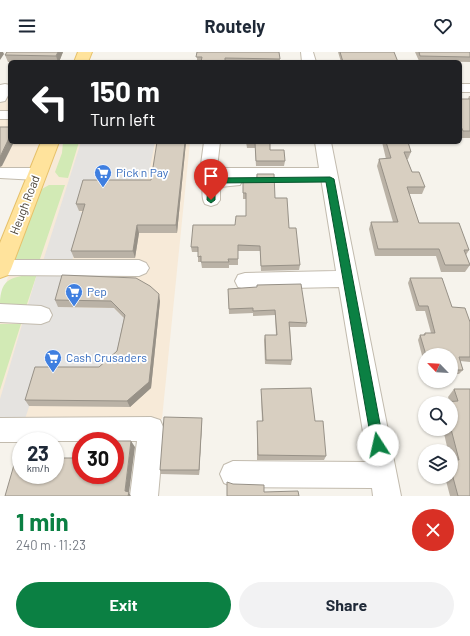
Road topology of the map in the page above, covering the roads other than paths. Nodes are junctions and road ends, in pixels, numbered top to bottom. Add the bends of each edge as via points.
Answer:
1 (49, 144) edge
2 (212, 144) edge
3 (323, 144) edge
4 (0, 173) edge
5 (37, 174) junction
6 (329, 176) junction
7 (211, 200) dead end
8 (1, 262) edge
9 (139, 268) dead end
10 (348, 279) junction
11 (246, 281) dead end
12 (0, 313) edge
13 (41, 315) dead end
14 (0, 430) edge
15 (233, 474) dead end
16 (385, 485) edge
17 (144, 496) edge

1 - 5 main road, Heugh Road
2 - 6 street via 208,172
3 - 6 street
4 - 5 street
5 - 8 main road, Heugh Road
6 - 7 street via 213,181
6 - 10 street
8 - 9 street
10 - 11 street
10 - 16 street
12 - 13 street
14 - 17 street via 151,429
15 - 16 street

